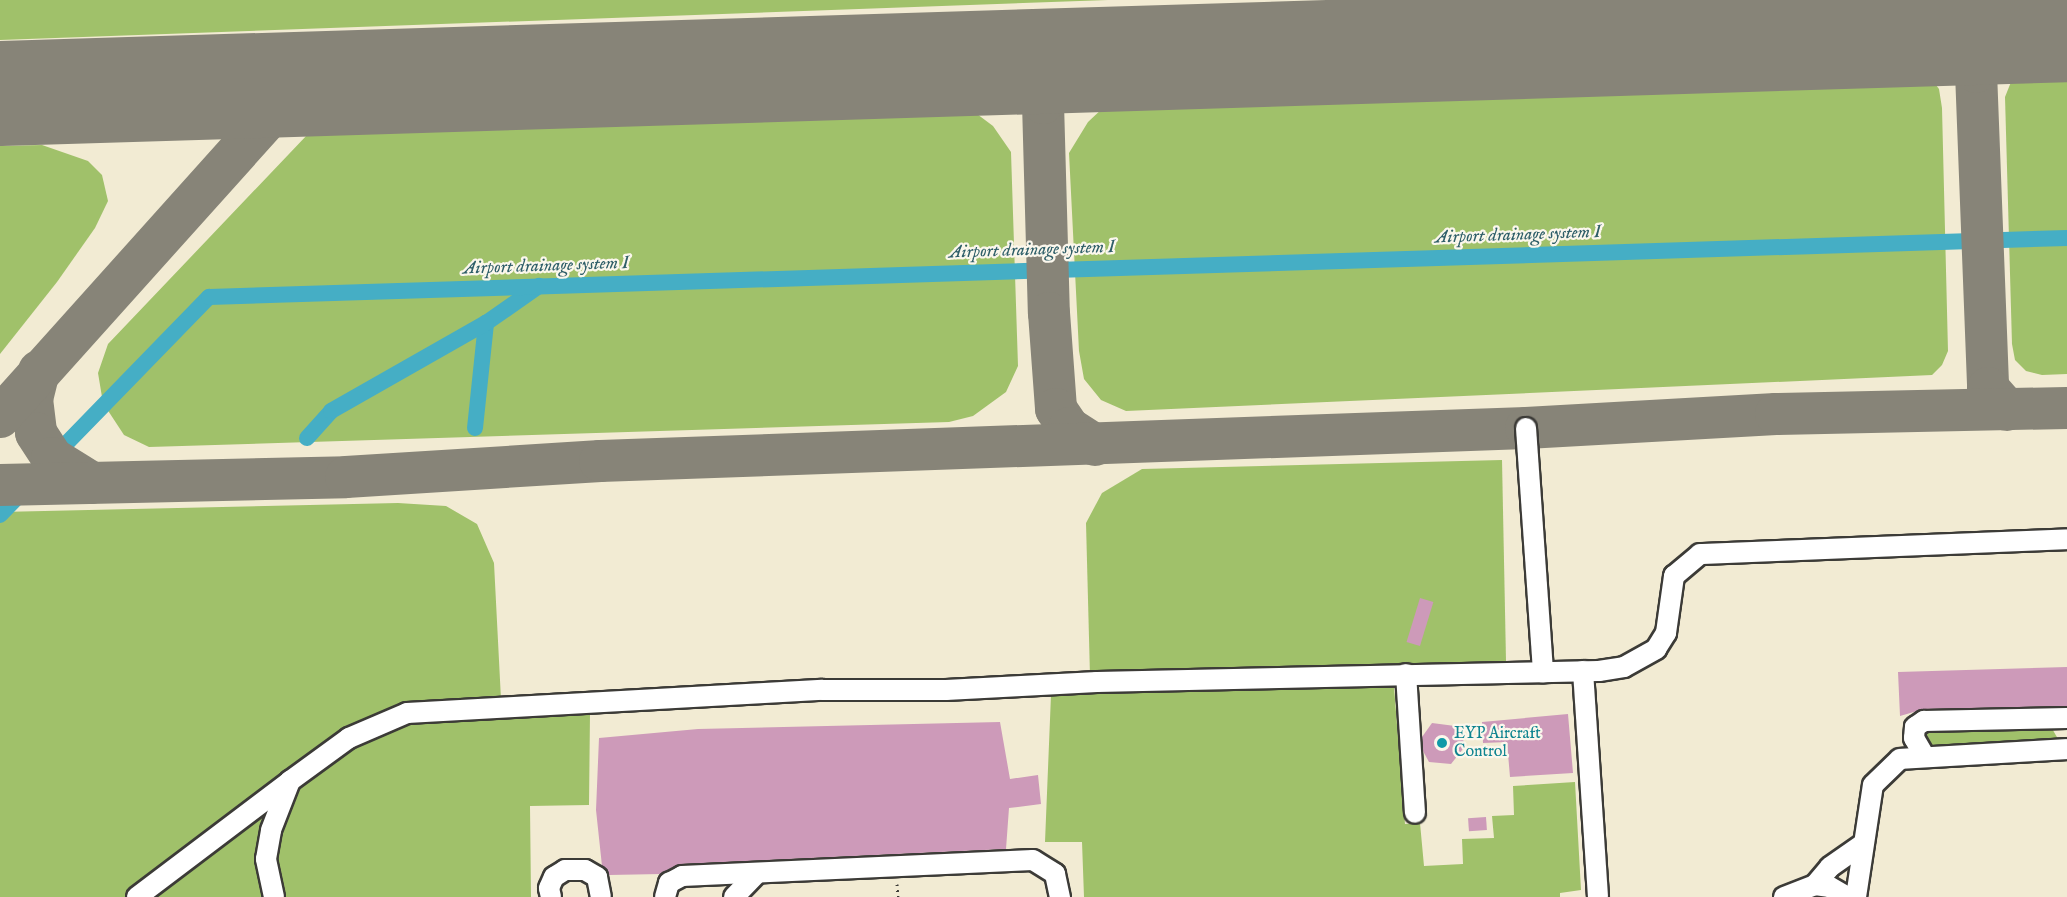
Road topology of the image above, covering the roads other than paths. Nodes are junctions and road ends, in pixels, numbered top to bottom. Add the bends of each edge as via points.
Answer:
1 (1526, 428) dead end
2 (2067, 539) edge
3 (1583, 671) junction
4 (1543, 672) junction
5 (1406, 674) junction
6 (2067, 718) edge
7 (2067, 749) edge
8 (1925, 757) junction
9 (290, 781) junction
10 (1415, 813) dead end
11 (1862, 845) junction
12 (756, 874) junction
13 (1815, 885) junction
14 (137, 897) edge
15 (274, 897) edge
16 (551, 897) edge
17 (601, 897) edge
18 (665, 897) edge
19 (734, 897) edge
20 (1060, 897) edge
21 (1598, 897) edge
22 (1784, 897) edge
23 (1847, 897) edge
24 (1856, 897) edge

1 - 4 street
2 - 3 street via 1700,554 1674,576 1666,633 1656,649 1624,667
3 - 4 street
3 - 21 street
4 - 5 street
5 - 9 street via 946,690 822,690 407,713 359,733
5 - 10 street
6 - 8 street via 1924,721 1915,727 1914,738 1915,746
7 - 8 street
8 - 11 street via 1900,759 1873,785
9 - 14 street
9 - 15 street via 271,830 266,858
11 - 13 street via 1830,867
11 - 24 street
12 - 18 street via 682,876 669,884
12 - 19 street
12 - 20 street via 1033,860 1055,874
13 - 22 street via 1800,887
13 - 23 street via 1830,887
16 - 17 street via 549,888 554,877 565,870 585,870 597,877

